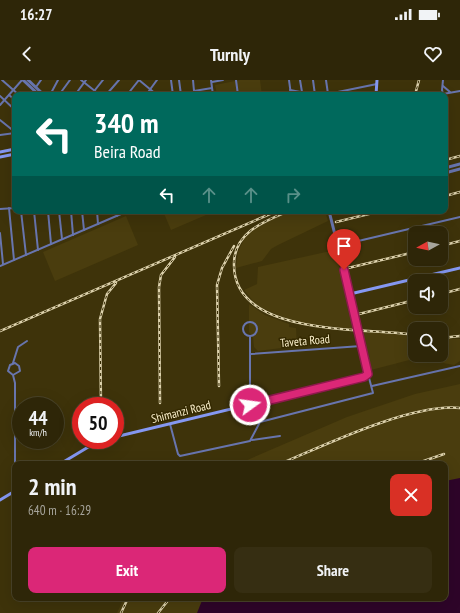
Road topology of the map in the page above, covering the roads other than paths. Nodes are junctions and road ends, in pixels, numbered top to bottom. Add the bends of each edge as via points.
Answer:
1 (2, 80) edge
2 (22, 80) edge
3 (28, 80) edge
4 (41, 80) edge
5 (58, 80) edge
6 (70, 80) edge
7 (82, 80) edge
8 (103, 80) edge
9 (119, 80) edge
10 (139, 80) edge
11 (157, 80) edge
12 (171, 80) edge
13 (179, 80) edge
14 (193, 80) edge
15 (223, 80) edge
16 (236, 80) edge
17 (289, 80) edge
18 (300, 80) edge
19 (313, 80) edge
20 (326, 80) edge
21 (377, 80) edge
22 (443, 80) edge
23 (85, 81) edge
24 (211, 81) edge
25 (0, 83) edge
26 (377, 84) junction
27 (443, 85) junction
28 (36, 87) junction
29 (212, 88) junction
30 (151, 89) junction
31 (13, 90) junction
32 (94, 90) junction
33 (290, 90) joint
34 (194, 91) joint
35 (15, 92) edge
36 (36, 92) edge
37 (41, 92) edge
38 (52, 92) edge
39 (61, 92) edge
40 (77, 92) edge
41 (96, 92) edge
42 (109, 92) edge
43 (129, 92) edge
44 (148, 92) edge
45 (154, 92) edge
46 (173, 92) edge
47 (181, 92) edge
48 (213, 92) edge
49 (238, 92) edge
50 (302, 92) joint
51 (315, 92) edge
52 (328, 92) edge
53 (338, 92) edge
54 (376, 92) edge
55 (443, 92) edge
56 (460, 92) edge
57 (451, 93) joint
58 (9, 95) junction
59 (0, 96) edge
60 (12, 98) edge
61 (4, 101) junction
62 (0, 105) edge
63 (12, 108) edge
64 (0, 120) edge
65 (12, 130) edge
66 (12, 133) edge
67 (0, 135) edge
68 (12, 150) edge
69 (0, 152) edge
70 (12, 155) edge
71 (0, 157) edge
72 (460, 164) edge
73 (448, 167) edge
74 (460, 169) edge
75 (448, 171) edge
76 (9, 208) joint
77 (0, 209) edge
78 (21, 214) edge
79 (34, 214) edge
80 (48, 214) edge
81 (59, 214) edge
82 (71, 214) edge
83 (82, 214) edge
84 (97, 214) edge
85 (121, 214) edge
86 (330, 214) edge
87 (117, 216) joint
88 (460, 217) edge
89 (98, 224) junction
90 (84, 230) junction
91 (0, 233) edge
92 (73, 234) junction
93 (62, 239) junction
94 (51, 244) junction
95 (337, 246) junction
96 (38, 250) junction
97 (26, 255) junction
98 (14, 260) junction
99 (3, 264) junction
100 (0, 266) edge
101 (460, 268) edge
102 (350, 294) junction
103 (250, 337) junction
104 (27, 341) dead end
105 (362, 346) junction
106 (250, 354) junction
107 (14, 363) junction
108 (460, 366) edge
109 (368, 374) junction
110 (13, 375) junction
111 (372, 386) junction
112 (250, 405) junction
113 (170, 424) junction
114 (124, 435) edge
115 (280, 436) dead end
116 (252, 440) junction
117 (85, 449) edge
118 (15, 461) edge
119 (65, 461) edge
120 (12, 493) edge
121 (0, 500) edge

1 - 25 street
1 - 31 street
2 - 31 street
2 - 36 street
3 - 28 street
4 - 28 street
5 - 38 street
6 - 39 street
7 - 23 street
8 - 32 street
9 - 42 street
10 - 30 street
10 - 43 street
11 - 30 street
12 - 46 street
13 - 47 street
14 - 34 street
15 - 24 street
16 - 49 street
17 - 33 street
18 - 50 street
19 - 51 street
20 - 52 street
21 - 26 main road
22 - 27 street
23 - 32 street
23 - 40 street
24 - 29 street
26 - 53 street
26 - 54 main road
27 - 55 street
27 - 57 street
28 - 37 street
29 - 34 street
29 - 48 street
30 - 44 street
30 - 45 street
31 - 35 street
31 - 58 street
32 - 41 street
33 - 50 street
56 - 57 street
58 - 60 street
58 - 61 street
59 - 61 street
61 - 62 street
61 - 63 street
64 - 65 street
66 - 67 street
68 - 69 main road
70 - 71 main road
72 - 73 street
74 - 75 street
76 - 77 street
76 - 98 street
78 - 97 street
79 - 96 street
80 - 94 street
81 - 93 street
82 - 92 street
83 - 90 street
84 - 89 street
85 - 87 street
86 - 95 street
87 - 89 street
88 - 95 street
89 - 90 street
90 - 92 street
91 - 99 street
92 - 93 street
93 - 94 street
94 - 96 street
95 - 102 street
96 - 97 street
97 - 98 street
98 - 99 street
99 - 100 street
101 - 102 main road
102 - 105 main road
103 - 103 street via 243,331 244,324 248,322 255,324 257,328
103 - 106 street
104 - 107 street via 18,347
105 - 106 street, Taveta Road
105 - 109 main road
106 - 112 street
107 - 110 street via 8,368
107 - 110 street via 18,364 20,369 18,374
108 - 111 street
109 - 111 street
109 - 112 main road, Shimanzi Road
110 - 118 street
111 - 116 street via 373,393 368,395 260,422
112 - 113 main road, Shimanzi Road
113 - 114 main road, Shimanzi Road
113 - 116 street via 180,456
115 - 116 street
117 - 119 main road
120 - 121 main road

